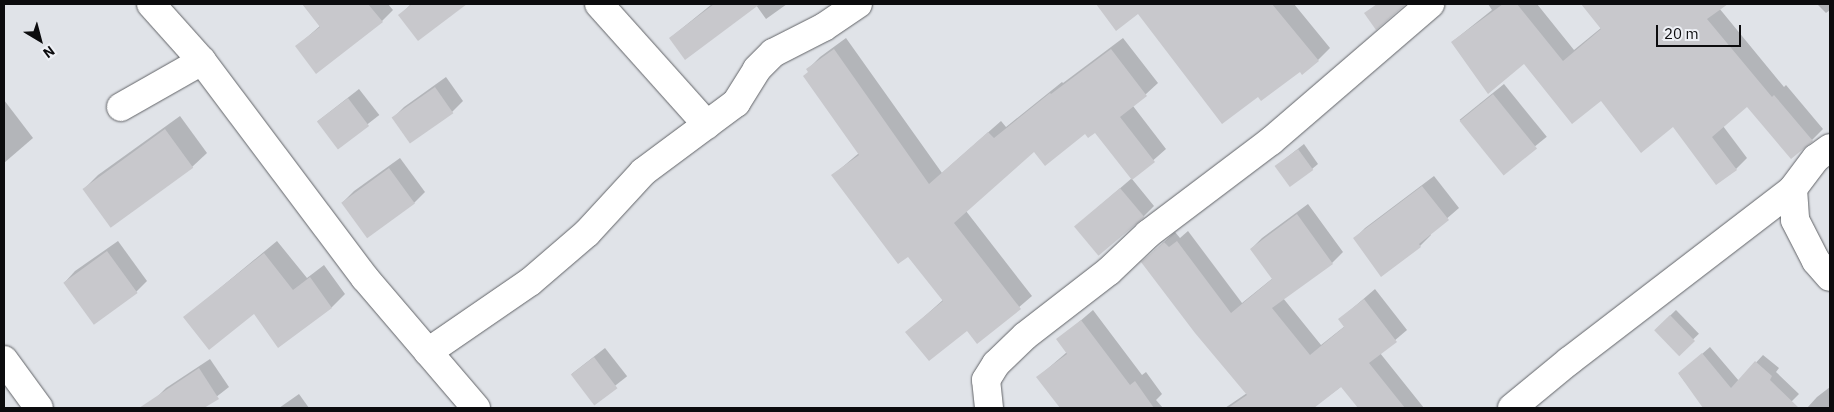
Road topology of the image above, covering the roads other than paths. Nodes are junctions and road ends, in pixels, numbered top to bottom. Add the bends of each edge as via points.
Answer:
1 (151, 4) edge
2 (599, 4) edge
3 (858, 4) edge
4 (1430, 4) edge
5 (202, 60) junction
6 (121, 107) dead end
7 (707, 125) junction
8 (1830, 148) edge
9 (1793, 189) junction
10 (1830, 277) edge
11 (428, 352) junction
12 (4, 360) edge
13 (39, 408) edge
14 (476, 408) edge
15 (989, 408) edge
16 (1512, 408) edge

1 - 5 street
2 - 7 street
3 - 7 street via 824,27 773,53 757,69 736,103
4 - 15 street via 1271,141 1148,234 1109,271 1024,336 996,364 986,380
5 - 6 street
5 - 11 street via 365,278
7 - 11 street via 643,172 587,233 530,282
8 - 9 street via 1816,158
9 - 10 street via 1795,220 1816,260
9 - 16 street
11 - 14 street
12 - 13 street

